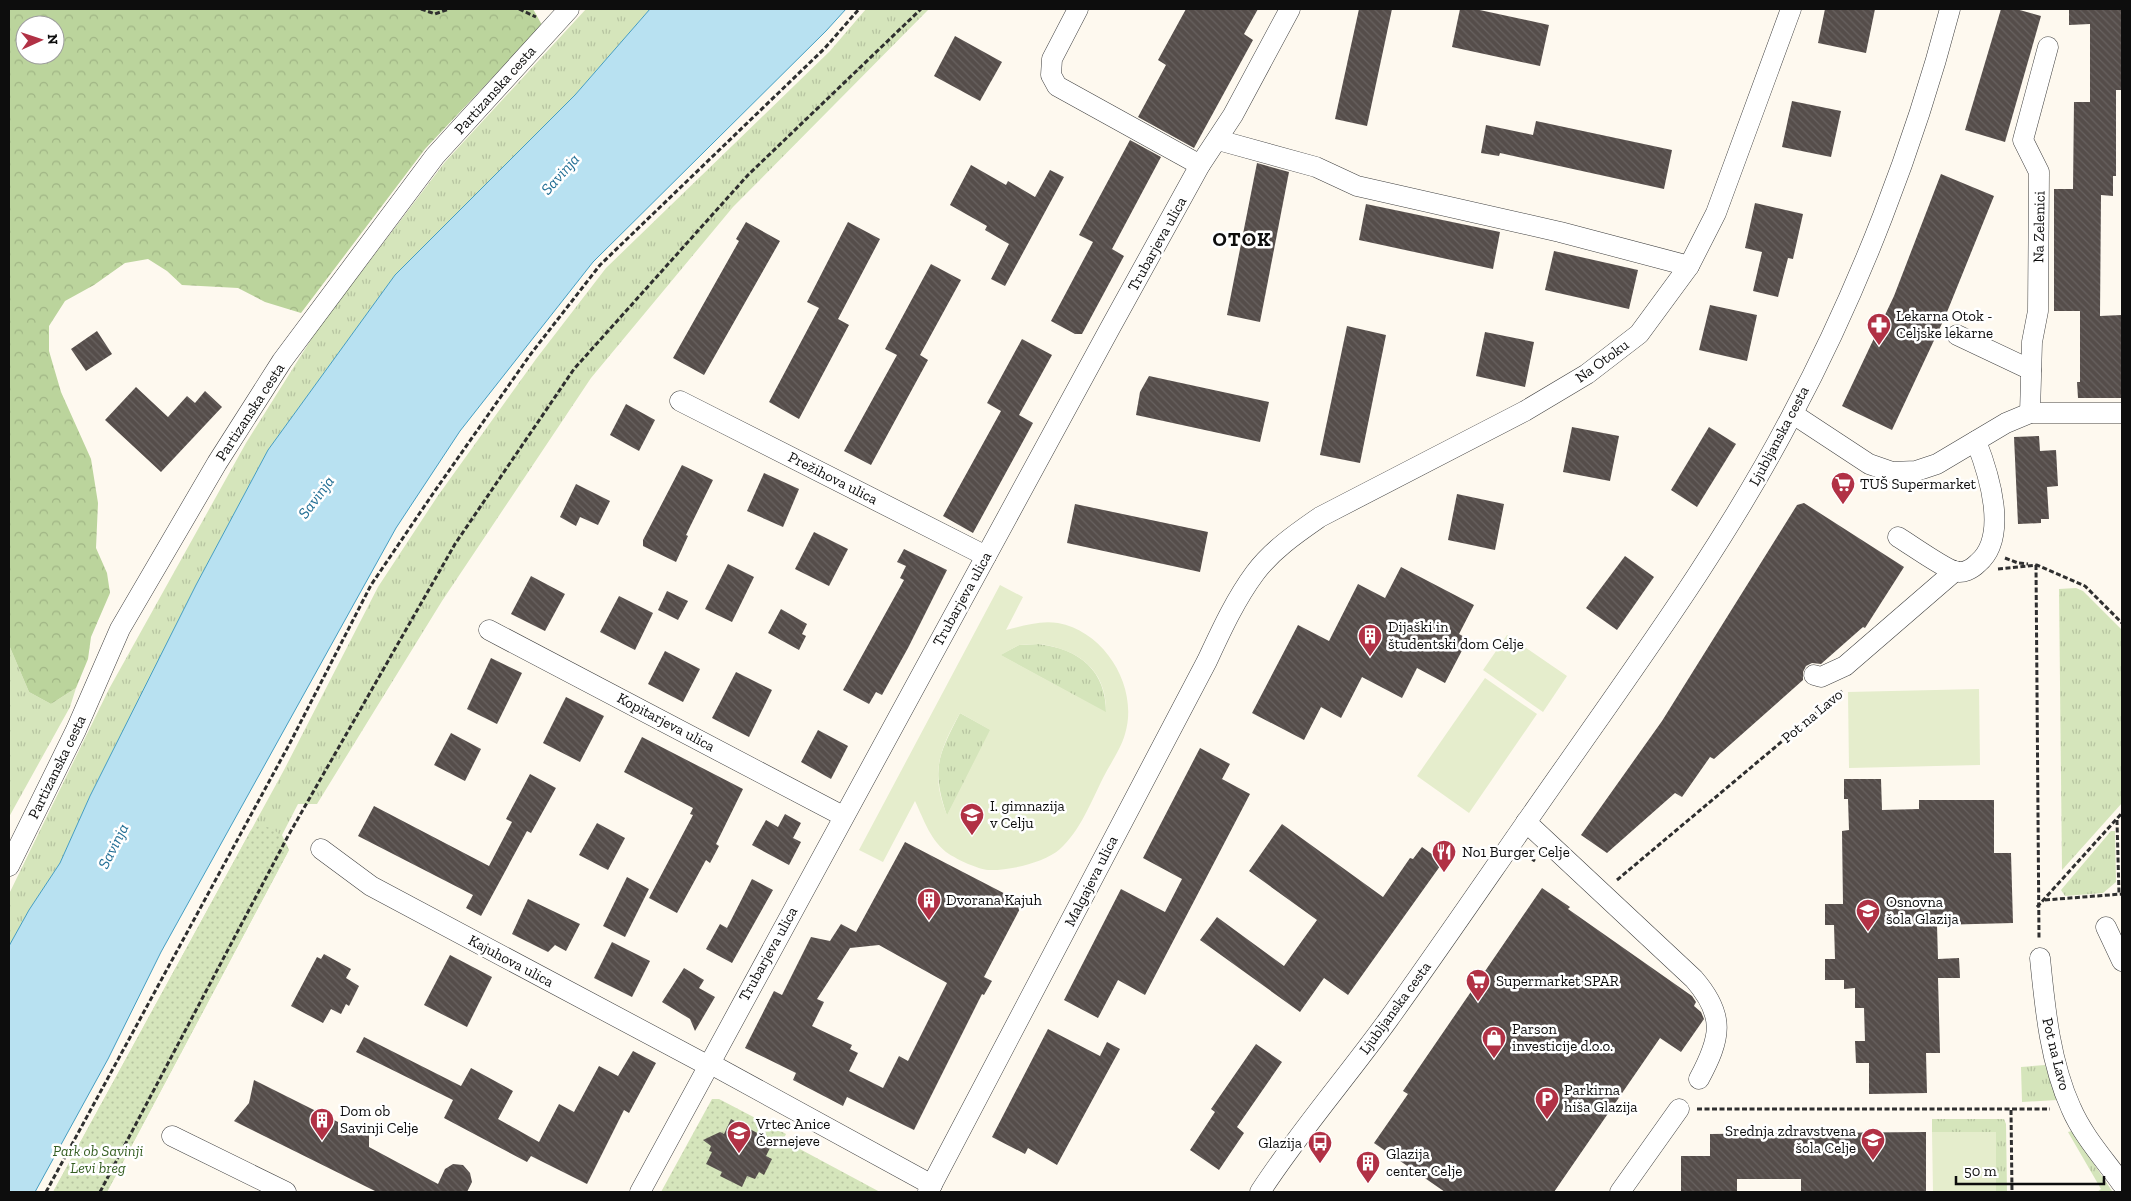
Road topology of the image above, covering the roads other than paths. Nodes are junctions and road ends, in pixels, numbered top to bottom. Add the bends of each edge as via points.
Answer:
1 (1078, 9) edge
2 (1290, 9) edge
3 (1791, 9) edge
4 (1950, 9) edge
5 (566, 10) edge
6 (2048, 47) dead end
7 (1218, 140) junction
8 (1200, 165) junction
9 (1689, 266) junction
10 (1957, 335) dead end
11 (2031, 370) junction
12 (680, 401) dead end
13 (2030, 413) junction
14 (2122, 413) edge
15 (1793, 414) junction
16 (1976, 441) junction
17 (1898, 537) dead end
18 (986, 556) junction
19 (1256, 571) joint
20 (1955, 571) junction
21 (489, 630) dead end
22 (1814, 675) dead end
23 (843, 816) junction
24 (1526, 822) junction
25 (321, 849) dead end
26 (9, 866) edge
27 (2106, 927) dead end
28 (2040, 958) road end
29 (2122, 961) edge
30 (708, 1064) junction
31 (1699, 1079) dead end
32 (1679, 1109) road end
33 (172, 1136) dead end
34 (2122, 1184) edge
35 (930, 1189) edge
36 (286, 1192) edge
37 (640, 1192) edge
38 (1260, 1192) edge
39 (1620, 1192) edge

1 - 8 street via 1052,59 1051,75 1057,86
2 - 7 street, Trubarjeva ulica
3 - 9 street, Na Otoku via 1716,213
4 - 15 street, Ljubljanska cesta via 1892,194 1848,300
5 - 26 street, Partizanska cesta via 435,156 282,361 217,463 120,629 76,730
6 - 11 street, Na Zelenici via 2023,140 2040,172 2038,311
7 - 8 street, Trubarjeva ulica
7 - 9 street via 1316,167 1357,186 1560,232
8 - 18 street, Trubarjeva ulica
9 - 19 street, Na Otoku via 1639,334 1587,374 1525,411 1320,517 1290,539
10 - 11 street
11 - 13 street, Na Zelenici
12 - 18 street, Prežihova ulica
13 - 14 street
13 - 16 street
15 - 16 street via 1869,464 1892,472 1916,471 1936,464
15 - 24 street, Ljubljanska cesta via 1742,504 1674,611
16 - 20 street, Pot na Lavo via 1990,476 1994,536 1986,566
17 - 20 street
18 - 23 street, Trubarjeva ulica
19 - 35 street, Malgajeva ulica via 1232,609
20 - 22 street, Pot na Lavo via 1845,666 1821,676
21 - 23 street, Kopitarjeva ulica
23 - 30 street, Trubarjeva ulica
24 - 31 street via 1694,979 1710,998 1716,1015 1716,1036 1711,1057
24 - 38 street, Ljubljanska cesta via 1387,1022
25 - 30 street, Kajuhova ulica via 371,886
27 - 29 street
28 - 34 street, Pot na Lavo via 2060,1080 2071,1109
30 - 35 street, Kajuhova ulica
30 - 37 street, Trubarjeva ulica
32 - 39 street
33 - 36 street

